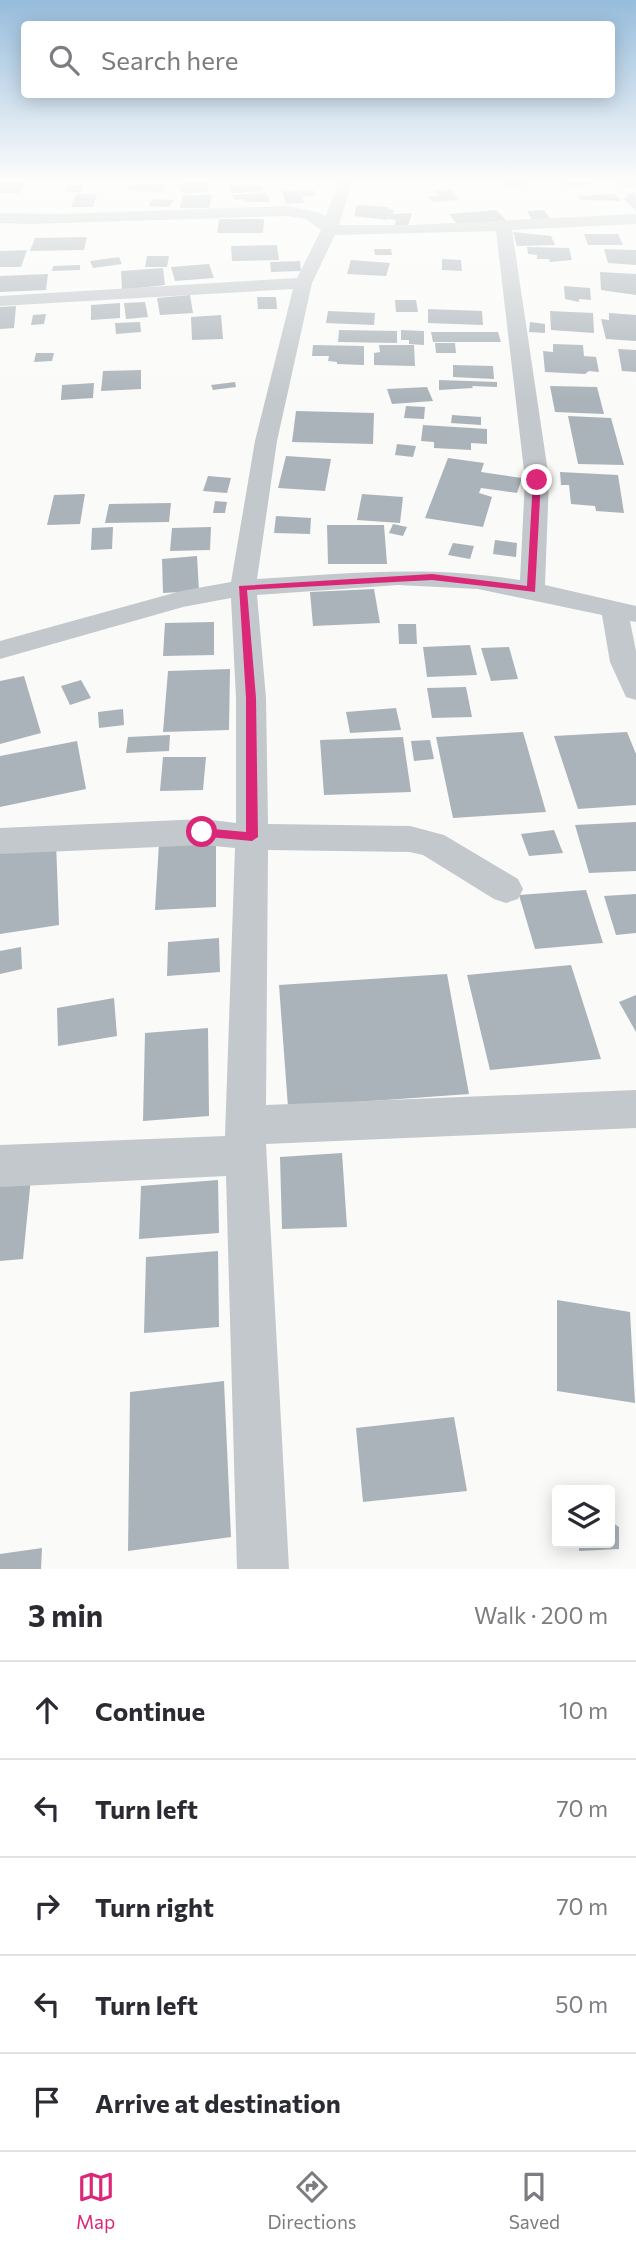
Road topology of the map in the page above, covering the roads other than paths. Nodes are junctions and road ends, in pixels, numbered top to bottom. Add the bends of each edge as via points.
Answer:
1 (318, 252) edge
2 (507, 252) edge
3 (303, 284) junction
4 (0, 301) edge
5 (243, 588) junction
6 (532, 590) junction
7 (626, 612) edge
8 (0, 650) edge
9 (636, 690) edge
10 (252, 837) junction
11 (0, 841) edge
12 (506, 889) dead end
13 (636, 1109) edge
14 (246, 1140) junction
15 (0, 1166) edge
16 (263, 1569) edge

1 - 3 street
2 - 6 street via 537,480
3 - 4 street
3 - 5 street via 266,441
5 - 6 street via 432,577
5 - 8 street via 181,599
5 - 10 street via 251,698
6 - 7 street
7 - 9 street via 624,662
10 - 11 street via 202,832
10 - 12 street via 410,839 432,844
10 - 14 street
13 - 14 street
14 - 15 street
14 - 16 street

